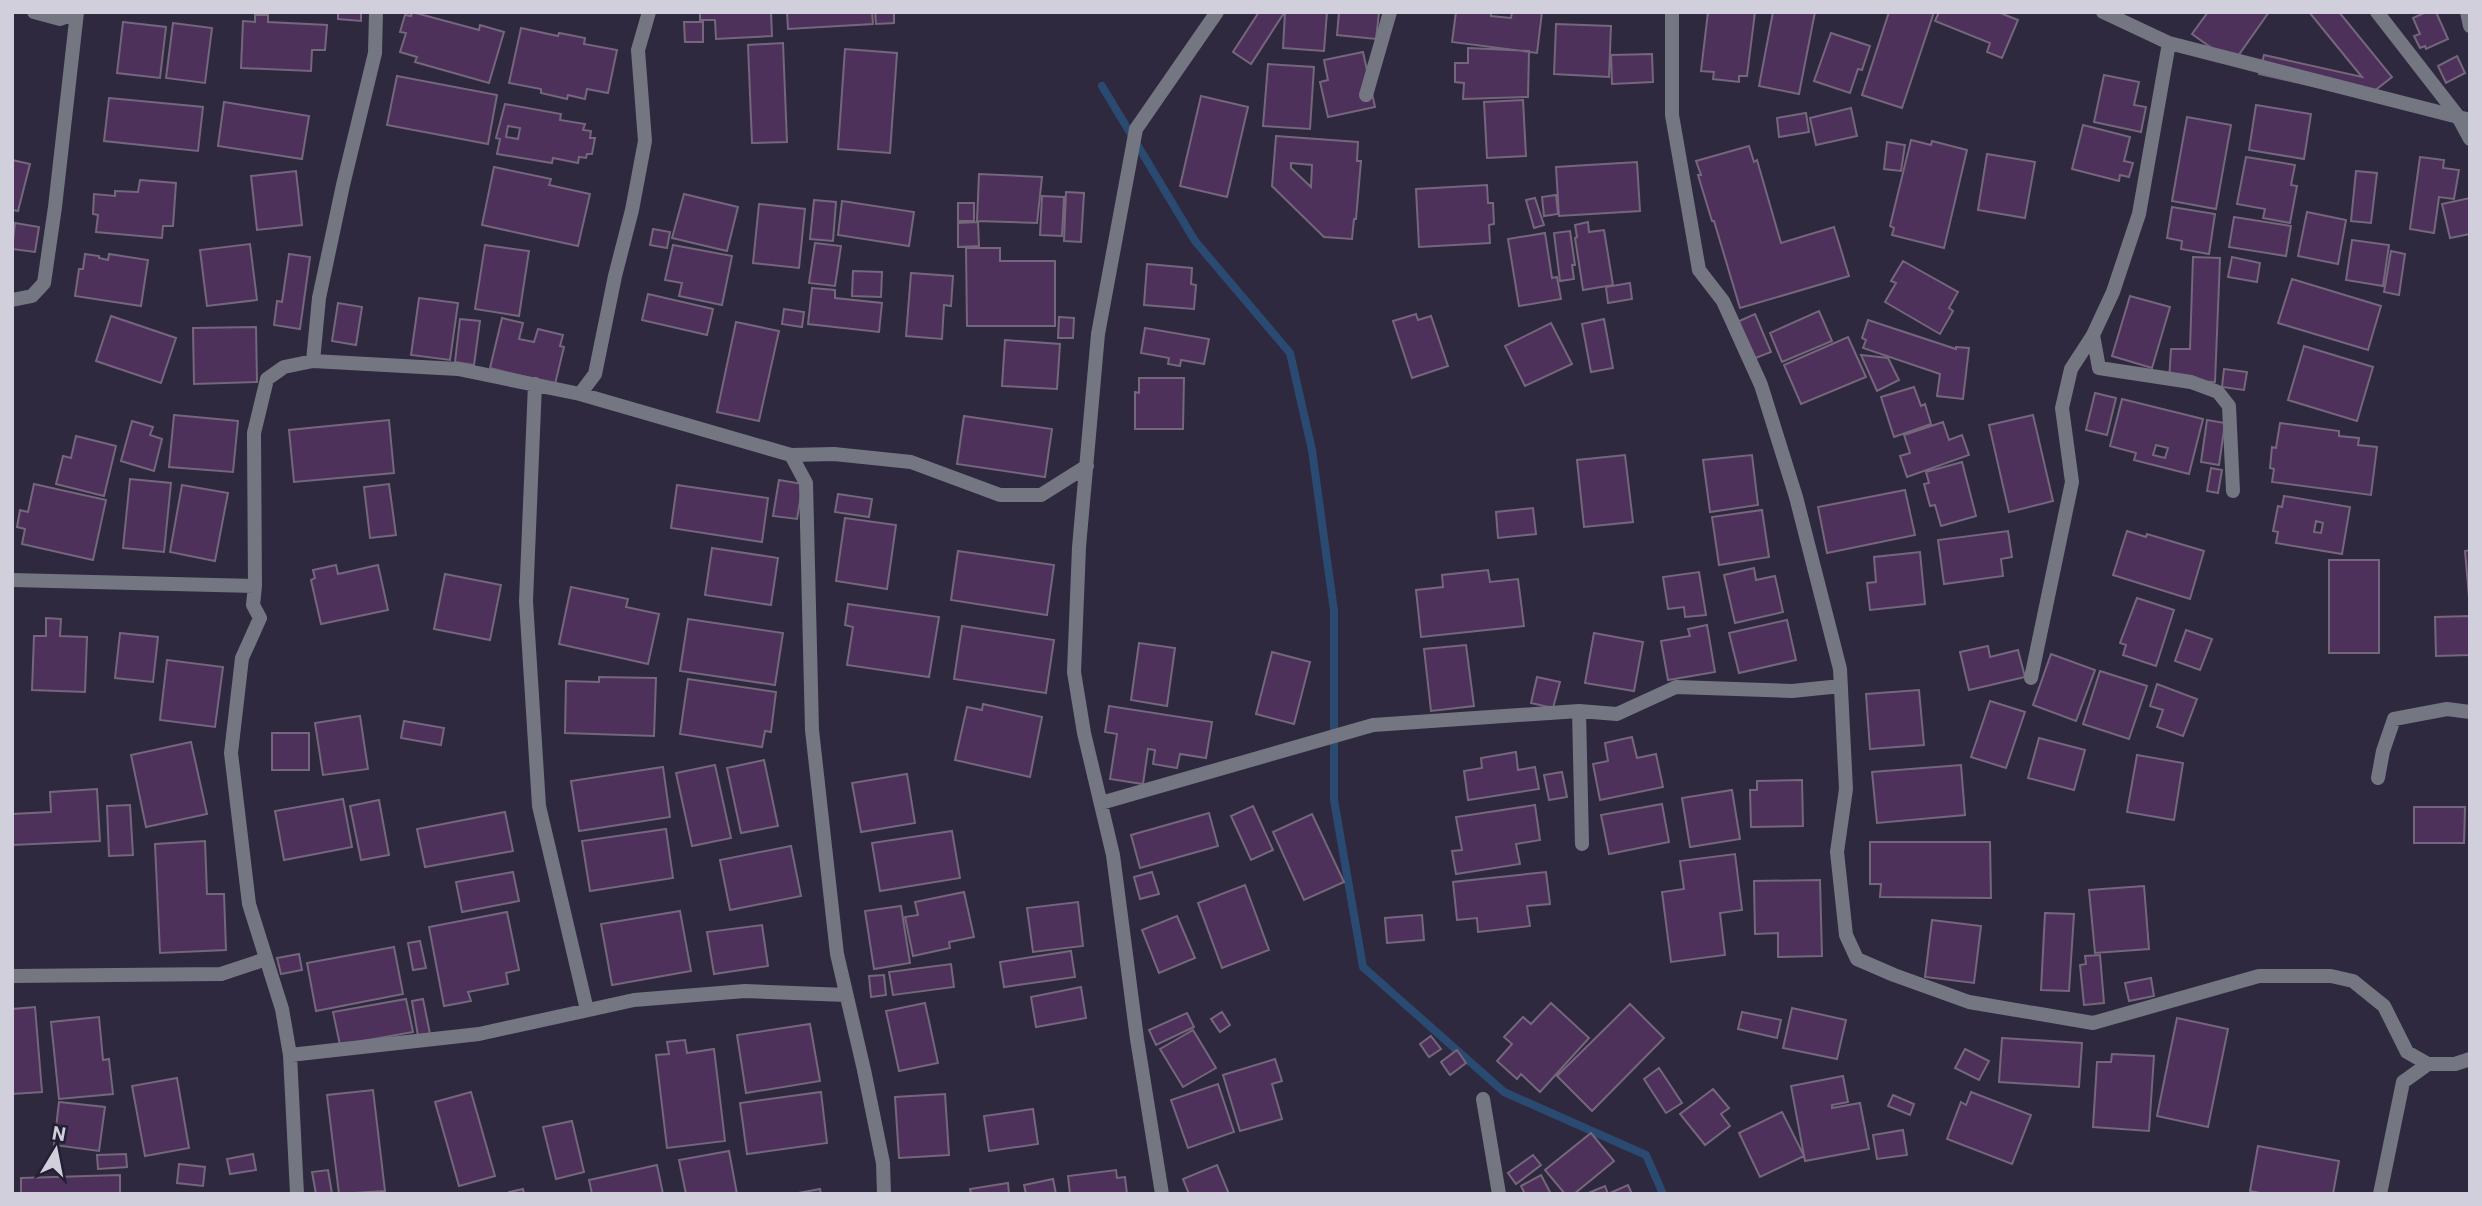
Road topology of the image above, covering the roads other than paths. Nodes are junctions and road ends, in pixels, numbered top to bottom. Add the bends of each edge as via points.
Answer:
1 (34, 12) edge
2 (376, 12) edge
3 (649, 12) edge
4 (1217, 12) edge
5 (1390, 12) edge
6 (1672, 12) edge
7 (2103, 12) edge
8 (2377, 12) edge
9 (2467, 12) edge
10 (77, 13) edge
11 (2470, 26) edge
12 (2169, 43) junction
13 (1366, 95) dead end
14 (2463, 118) edge
15 (2470, 139) edge
16 (12, 300) edge
17 (2093, 335) junction
18 (313, 361) junction
19 (535, 384) junction
20 (580, 394) junction
21 (791, 455) junction
22 (1087, 466) junction
23 (2233, 491) dead end
24 (12, 580) edge
25 (255, 586) junction
26 (2031, 678) dead end
27 (1841, 687) junction
28 (1579, 711) junction
29 (2470, 712) edge
30 (2378, 779) dead end
31 (1101, 803) junction
32 (1582, 844) dead end
33 (266, 959) junction
34 (12, 976) edge
35 (846, 995) junction
36 (587, 1010) junction
37 (290, 1055) junction
38 (2470, 1059) edge
39 (2428, 1064) junction
40 (1483, 1099) dead end
41 (297, 1194) edge
42 (884, 1194) edge
43 (1162, 1194) edge
44 (1499, 1194) edge
45 (2380, 1194) edge

1 - 10 street via 60,19
2 - 18 street via 375,52 319,298
3 - 20 street via 638,50 645,141 595,373
4 - 22 street via 1136,129 1098,334
5 - 13 street
6 - 27 street via 1672,115 1699,270 1723,301 1761,385 1796,497
7 - 12 street
8 - 14 street
9 - 11 street
10 - 16 street via 44,283 32,296
12 - 14 street
12 - 17 street via 2139,214
14 - 15 street
17 - 23 street via 2099,368 2191,382 2218,392 2229,406
17 - 26 street via 2071,369 2062,408 2072,482
18 - 19 street via 458,369
18 - 25 street via 284,367 267,379 262,391 254,433
19 - 20 street
19 - 36 street via 526,601 539,806
20 - 21 street
21 - 22 street via 911,461 1000,495 1041,495
21 - 35 street via 806,483 812,730 837,954
22 - 31 street via 1074,672
24 - 25 street
25 - 33 street via 253,605 260,618 242,657 231,753 248,904
27 - 28 street via 1792,691 1676,687 1617,714
27 - 39 street via 1846,789 1837,852 1846,935 1857,959 1969,1002 2093,1023 2259,976 2331,976 2353,981 2384,1006 2407,1052
28 - 31 street via 1373,725
28 - 32 street
29 - 30 street via 2447,709 2394,719
31 - 43 street via 1113,856
33 - 34 street via 220,974
33 - 37 street
35 - 36 street via 745,990 634,1000
35 - 42 street via 883,1163
36 - 37 street via 479,1034
37 - 41 street
38 - 39 street
39 - 45 street via 2403,1082
40 - 44 street

